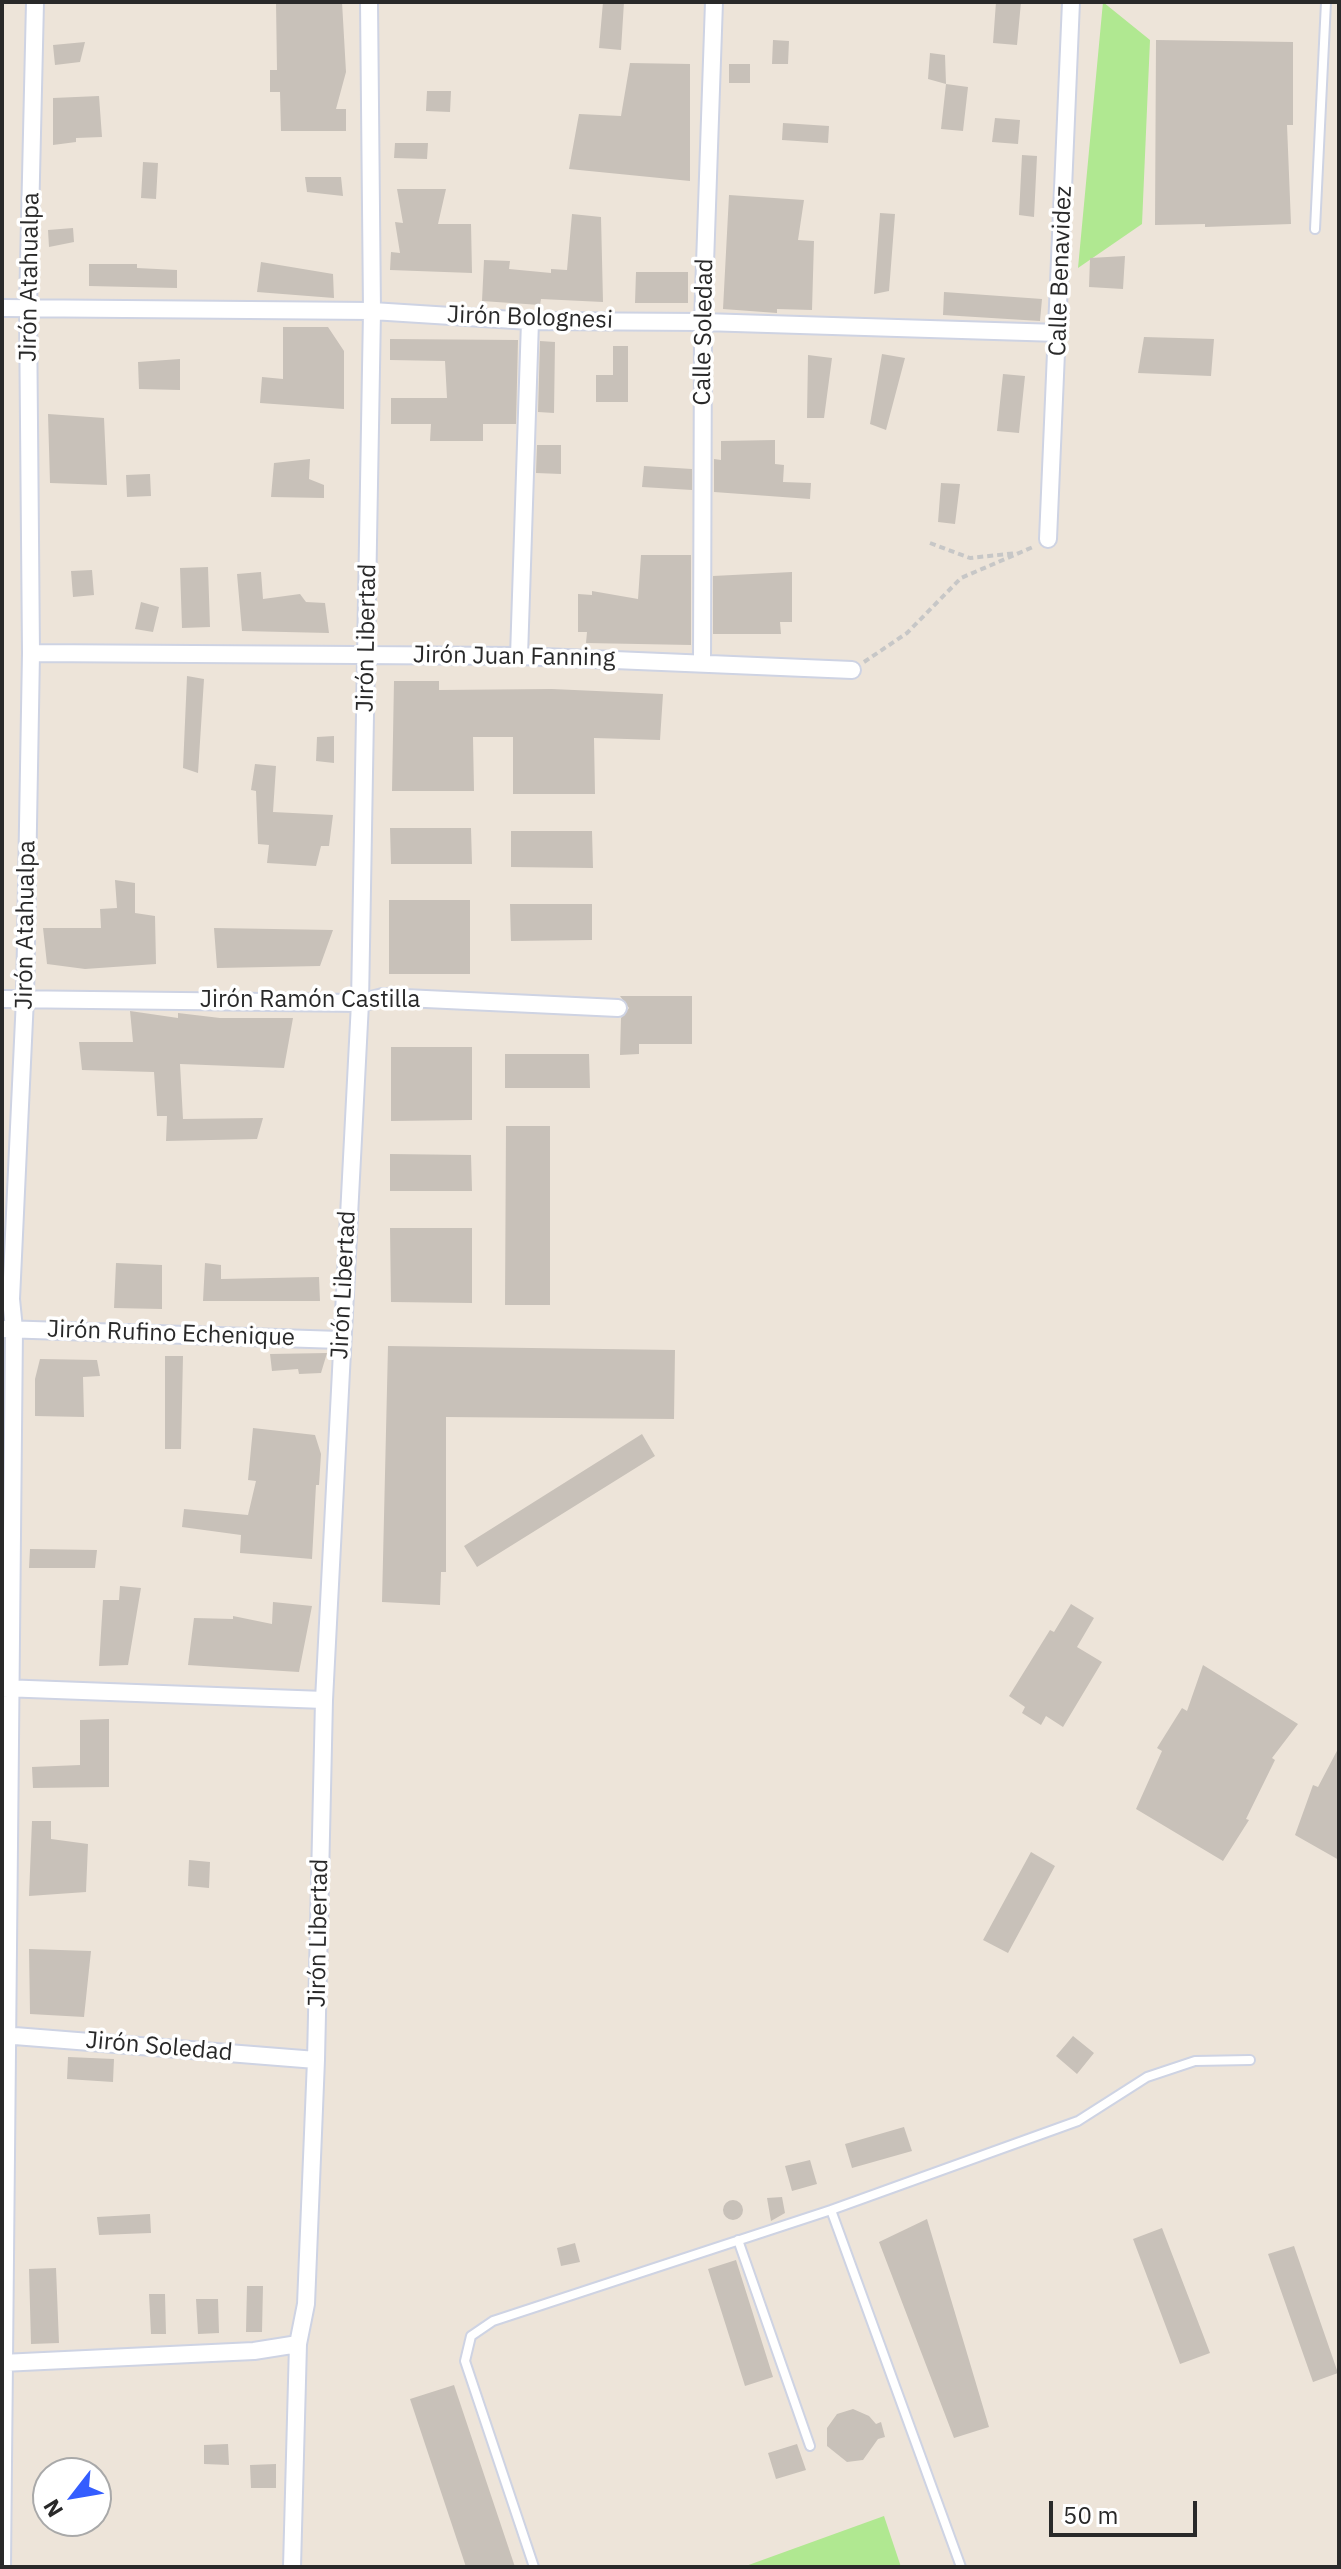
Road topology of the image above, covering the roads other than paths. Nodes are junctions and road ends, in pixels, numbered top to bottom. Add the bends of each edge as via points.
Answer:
1 (35, 2) edge
2 (369, 2) edge
3 (714, 2) edge
4 (1071, 2) edge
5 (1326, 2) edge
6 (1315, 229) dead end
7 (2, 308) edge
8 (28, 308) junction
9 (372, 311) junction
10 (530, 321) junction
11 (703, 322) junction
12 (1059, 333) junction
13 (1048, 539) road end
14 (31, 653) junction
15 (367, 655) junction
16 (519, 656) junction
17 (702, 663) junction
18 (852, 670) road end
19 (25, 998) junction
20 (2, 999) edge
21 (360, 1003) junction
22 (618, 1008) dead end
23 (8, 1329) edge
24 (340, 1340) junction
25 (6, 1688) edge
26 (324, 1700) junction
27 (4, 2035) edge
28 (316, 2060) junction
29 (1250, 2060) dead end
30 (831, 2210) junction
31 (738, 2240) junction
32 (298, 2344) junction
33 (3, 2363) edge
34 (810, 2446) dead end
35 (2, 2567) edge
36 (292, 2567) edge
37 (534, 2567) edge
38 (961, 2567) edge

1 - 8 street, Jirón Atahualpa
2 - 9 street, Jirón Libertad
3 - 11 street, Calle Soledad
4 - 12 street, Calle Benavidez
5 - 6 lane
7 - 8 street, Jirón Bolognesi
8 - 9 street, Jirón Bolognesi
8 - 14 street, Jirón Atahualpa
9 - 10 street, Jirón Bolognesi
9 - 15 street, Jirón Libertad
10 - 11 street, Jirón Bolognesi
10 - 16 street
11 - 12 street, Jirón Bolognesi
11 - 17 street, Calle Soledad
12 - 13 street, Calle Benavidez
14 - 15 street, Jirón Juan Fanning
14 - 19 street, Jirón Atahualpa
15 - 16 street, Jirón Juan Fanning
15 - 21 street, Jirón Libertad
16 - 17 street, Jirón Juan Fanning
17 - 18 street, Jirón Juan Fanning
19 - 20 street, Jirón Ramón Castilla
19 - 21 street, Jirón Ramón Castilla
19 - 23 street, Jirón Atahualpa
21 - 22 street, Jirón Ramón Castilla via 383,997
21 - 24 street, Jirón Libertad
23 - 24 street, Jirón Rufino Echenique
23 - 25 street, Jirón Atahualpa
24 - 26 street, Jirón Libertad
25 - 26 street
25 - 27 street, Jirón Atahualpa
26 - 28 street, Jirón Libertad
27 - 28 street, Jirón Soledad
27 - 33 street, Jirón Atahualpa
28 - 32 street, Jirón Libertad via 306,2304
29 - 30 lane via 1195,2061 1147,2077 1078,2121
30 - 31 lane
30 - 38 lane
31 - 34 lane
31 - 37 lane via 493,2321 471,2336 465,2361
32 - 33 street via 254,2351
32 - 36 street, Jirón Libertad
33 - 35 street, Jirón Atahualpa

